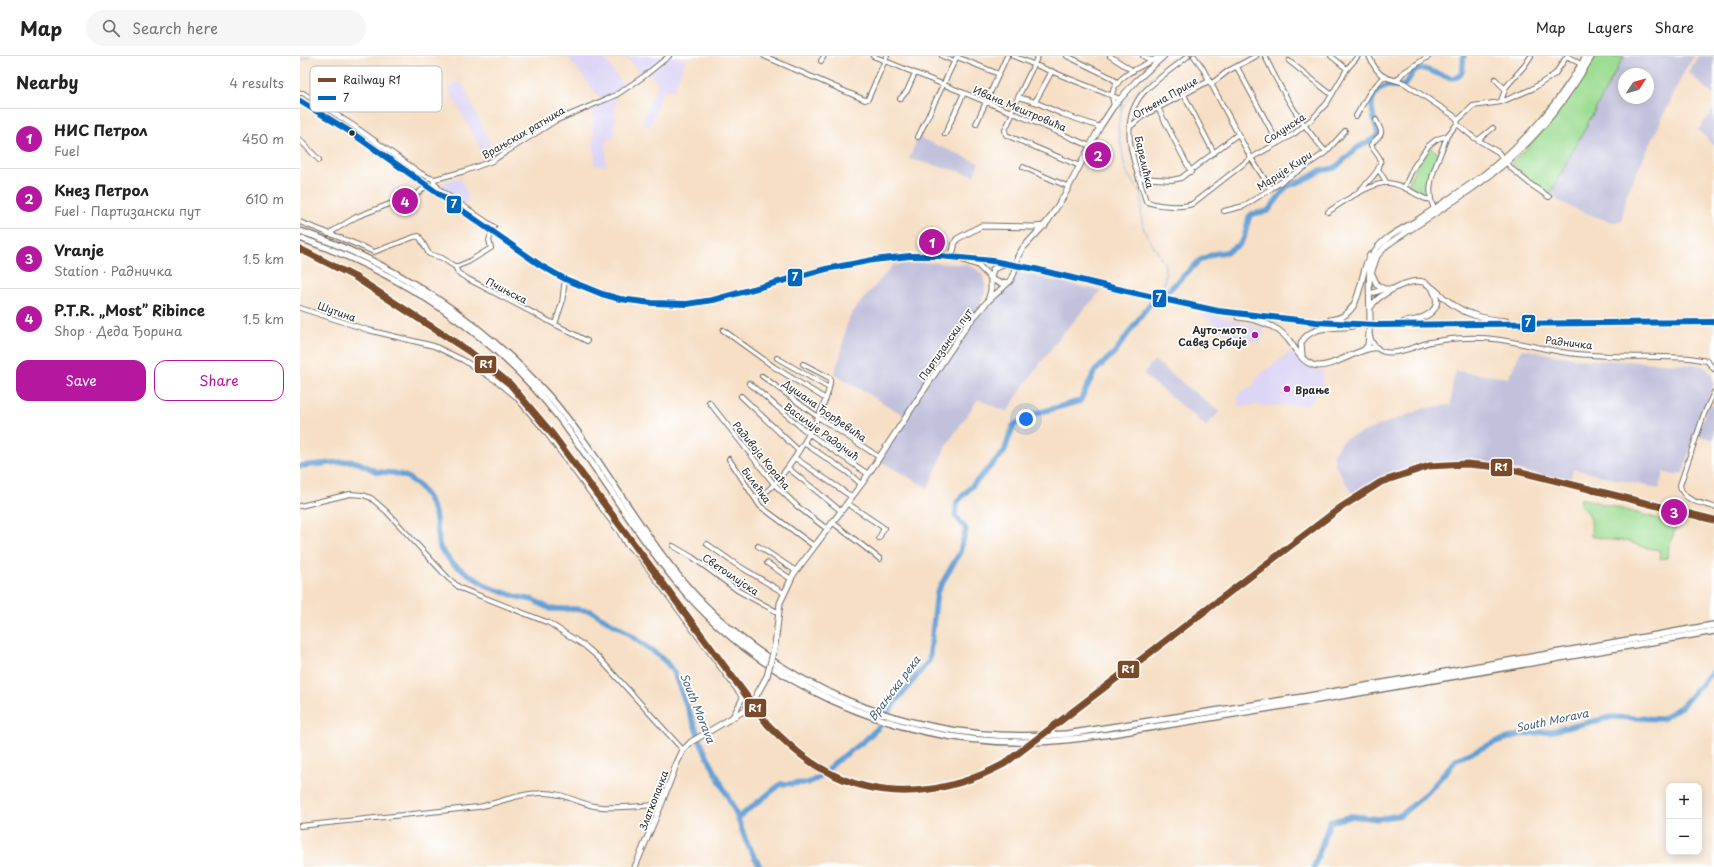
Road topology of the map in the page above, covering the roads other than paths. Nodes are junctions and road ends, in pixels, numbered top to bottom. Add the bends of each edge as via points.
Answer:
1 (668, 56) edge
2 (764, 56) edge
3 (824, 56) edge
4 (873, 56) edge
5 (887, 56) edge
6 (942, 56) edge
7 (1007, 56) edge
8 (1013, 56) edge
9 (1038, 56) edge
10 (1067, 56) edge
11 (1110, 56) edge
12 (1144, 56) edge
13 (1160, 56) edge
14 (1164, 56) edge
15 (1188, 56) edge
16 (1194, 56) edge
17 (1256, 56) edge
18 (1265, 56) edge
19 (1331, 56) edge
20 (1358, 56) edge
21 (1369, 56) edge
22 (1429, 56) edge
23 (1530, 56) edge
24 (1567, 56) edge
25 (1586, 56) edge
26 (1592, 56) edge
27 (956, 58) edge
28 (821, 61) dead end
29 (885, 61) junction
30 (1152, 61) junction
31 (1289, 61) dead end
32 (1034, 64) junction
33 (1583, 66) junction
34 (1237, 67) junction
35 (1348, 69) junction
36 (1052, 71) junction
37 (1133, 71) junction
38 (915, 73) junction
39 (999, 74) junction
40 (1384, 76) junction
41 (1495, 79) dead end
42 (1397, 80) junction
43 (1210, 82) junction
44 (1118, 83) junction
45 (943, 85) junction
46 (1505, 89) junction
47 (300, 93) edge
48 (964, 93) junction
49 (1184, 95) junction
50 (1332, 95) junction
51 (1112, 96) junction
52 (1018, 97) junction
53 (310, 98) edge
54 (900, 99) dead end
55 (1120, 99) junction
56 (300, 101) edge
57 (986, 102) junction
58 (1035, 102) junction
59 (1501, 102) junction
60 (1114, 106) junction
61 (310, 107) edge
62 (1134, 108) junction
63 (1158, 108) junction
64 (318, 112) edge
65 (332, 112) edge
66 (1012, 113) junction
67 (1143, 116) junction
68 (1356, 116) dead end
69 (1376, 120) dead end
70 (1458, 122) junction
71 (976, 124) dead end
72 (1305, 126) junction
73 (1100, 127) junction
74 (1130, 127) junction
75 (1493, 128) dead end
76 (1344, 131) dead end
77 (945, 134) dead end
78 (1238, 134) junction
79 (1447, 136) junction
80 (918, 137) dead end
81 (300, 140) edge
82 (1478, 140) junction
83 (1278, 143) junction
84 (1090, 146) junction
85 (1326, 152) junction
86 (1214, 153) junction
87 (1251, 158) junction
88 (319, 160) dead end
89 (1505, 160) junction
90 (1080, 166) junction
91 (1023, 167) dead end
92 (1378, 169) junction
93 (1191, 172) junction
94 (1140, 178) junction
95 (433, 179) junction
96 (1387, 182) junction
97 (427, 186) junction
98 (1069, 187) junction
99 (1404, 188) junction
100 (1271, 189) junction
101 (1357, 193) junction
102 (1549, 197) dead end
103 (1430, 199) junction
104 (1146, 201) joint
105 (1435, 210) junction
106 (1224, 211) dead end
107 (1328, 212) dead end
108 (300, 222) edge
109 (1045, 226) junction
110 (1025, 227) junction
111 (300, 231) edge
112 (492, 232) junction
113 (328, 234) junction
114 (1035, 236) junction
115 (300, 238) edge
116 (1382, 243) junction
117 (954, 246) junction
118 (949, 257) junction
119 (959, 257) junction
120 (967, 258) junction
121 (1008, 264) junction
122 (455, 266) junction
123 (1371, 274) junction
124 (991, 278) junction
125 (565, 279) junction
126 (1009, 282) junction
127 (1431, 287) junction
128 (1384, 289) junction
129 (1394, 289) junction
130 (1370, 294) junction
131 (987, 302) junction
132 (300, 308) edge
133 (1370, 309) junction
134 (1218, 311) junction
135 (1301, 321) junction
136 (1714, 322) edge
137 (555, 324) junction
138 (1359, 324) junction
139 (1518, 324) junction
140 (1394, 325) junction
141 (723, 330) dead end
142 (1369, 335) junction
143 (587, 340) dead end
144 (1377, 348) junction
145 (1364, 351) junction
146 (778, 358) dead end
147 (1305, 361) junction
148 (803, 364) dead end
149 (1714, 369) edge
150 (762, 376) dead end
151 (749, 383) dead end
152 (829, 388) junction
153 (1714, 392) edge
154 (741, 396) dead end
155 (826, 399) junction
156 (709, 402) dead end
157 (818, 417) junction
158 (808, 434) junction
159 (804, 443) junction
160 (799, 452) junction
161 (879, 457) junction
162 (795, 458) junction
163 (729, 459) dead end
164 (788, 468) junction
165 (868, 474) junction
166 (774, 484) junction
167 (861, 484) junction
168 (756, 497) junction
169 (852, 497) junction
170 (847, 503) junction
171 (300, 506) edge
172 (1714, 507) edge
173 (841, 511) junction
174 (832, 522) junction
175 (827, 529) junction
176 (879, 538) dead end
177 (707, 544) dead end
178 (673, 546) dead end
179 (758, 546) dead end
180 (814, 546) junction
181 (880, 559) dead end
182 (767, 563) dead end
183 (796, 571) junction
184 (791, 579) junction
185 (784, 594) junction
186 (779, 614) junction
187 (1714, 625) edge
188 (1714, 631) edge
189 (880, 716) junction
190 (732, 719) junction
191 (718, 727) joint
192 (1023, 740) junction
193 (683, 750) junction
194 (661, 805) junction
195 (300, 826) edge
196 (635, 867) edge

1 - 95 street, Врањских ратника via 616,95 555,121 492,161
2 - 29 street via 863,100 868,99
3 - 28 street
4 - 29 street, Ивана Мештровића
5 - 29 street
6 - 27 street
7 - 39 street
8 - 32 street
9 - 32 street
10 - 44 street
11 - 37 street
12 - 30 street
13 - 30 street
14 - 55 main road, Партизански пут
15 - 62 street, Барелићка via 1145,91
16 - 43 street
17 - 34 street, Огњена Прице
18 - 72 street via 1284,94
19 - 35 street
20 - 35 street, Солунска
21 - 40 street
22 - 42 street
23 - 46 street
24 - 33 street
24 - 59 street via 1551,77 1526,92
25 - 33 main road
26 - 33 main road
27 - 39 street
27 - 45 street
29 - 38 street, Ивана Мештровића
30 - 37 street
31 - 50 street
32 - 36 street
32 - 52 street
33 - 89 main road via 1564,100 1547,121
34 - 43 street, Огњена Прице
34 - 83 street
35 - 50 street, Солунска
36 - 51 street
36 - 58 street
37 - 44 street
38 - 45 street, Ивана Мештровића
38 - 54 street via 907,92
39 - 57 street
40 - 42 street
40 - 68 street via 1370,92
41 - 46 street
42 - 70 street via 1454,116
43 - 49 street, Огњена Прице
43 - 78 street
44 - 51 street
45 - 48 street, Ивана Мештровића
45 - 80 street
46 - 59 street
47 - 53 street
48 - 57 street, Ивана Мештровића
48 - 77 street
49 - 63 street, Огњена Прице
49 - 86 street
50 - 72 street, Солунска
51 - 55 street
51 - 60 street
52 - 58 street
52 - 66 street
55 - 60 main road, Партизански пут
56 - 61 main road
57 - 66 street, Ивана Мештровића
57 - 71 street
58 - 73 street
59 - 70 street via 1473,106
60 - 73 main road, Партизански пут
62 - 67 street
62 - 74 street, Барелићка
63 - 67 street, Огњена Прице
63 - 93 street
64 - 97 main road
65 - 95 street via 414,170
66 - 84 street, Ивана Мештровића
66 - 90 street via 1005,134
67 - 74 street, Огњена Прице
69 - 92 street via 1381,133 1371,146 1380,160
70 - 79 street
70 - 82 street
72 - 83 street, Солунска
72 - 85 street
73 - 84 main road, Партизански пут
74 - 94 street, Барелићка via 1130,141
75 - 82 street
76 - 85 street, Марије Кири
78 - 86 street
78 - 87 street
79 - 99 street via 1428,146 1413,168
79 - 103 street via 1430,185
81 - 88 street
82 - 89 street via 1495,150
83 - 87 street, Солунска
84 - 90 main road, Партизански пут
85 - 100 street, Марије Кири
86 - 93 street
87 - 100 street
87 - 104 street, Солунска via 1202,198 1189,205 1151,204
89 - 102 street via 1530,184
89 - 105 main road
90 - 98 main road, Партизански пут
91 - 98 street
92 - 96 street
92 - 101 street
93 - 94 street via 1172,180
94 - 104 street, Барелићка
95 - 112 street via 435,186 445,194 493,226
96 - 99 street
96 - 101 street
97 - 112 main road
97 - 113 street via 418,193 356,217
98 - 109 main road, Партизански пут
99 - 103 street
100 - 106 street, Марије Кири via 1244,206
101 - 107 street
103 - 105 street
105 - 116 main road
105 - 123 main road via 1381,250
108 - 113 street
109 - 110 main road
109 - 114 main road, Партизански пут
110 - 114 main road
110 - 117 main road via 978,226 957,239
111 - 189 highway via 386,268 430,294 480,329 521,366 556,405 671,566 715,616 744,641 790,672
112 - 122 street via 489,240 491,248 468,262
112 - 125 main road
113 - 122 street, Пчињска via 344,238 374,252 416,236 421,239 431,256 442,258
114 - 126 main road, Партизански пут, bridge via 1018,256
115 - 189 highway via 350,257 399,282 436,304 483,339 557,415 656,556 712,621 740,645 778,671 842,705
116 - 123 main road via 1371,258
116 - 135 main road via 1369,256 1359,295 1347,312 1334,320
117 - 118 main road
117 - 120 main road
118 - 119 main road
118 - 125 main road via 910,256 873,260 822,270 729,297 687,304 620,299
119 - 120 main road
119 - 124 main road via 978,265
120 - 121 main road
121 - 124 main road via 996,267
121 - 134 main road
122 - 137 street, Пчињска via 458,274
123 - 128 main road via 1377,285
123 - 130 main road
124 - 126 main road via 1000,283
124 - 131 main road
125 - 137 street via 562,303
126 - 131 main road, Партизански пут
127 - 129 main road via 1418,282
127 - 139 main road via 1465,312 1489,319 1514,321
127 - 140 main road via 1436,299 1436,306 1431,312 1419,320
128 - 129 main road
128 - 130 main road
129 - 133 main road via 1378,298
130 - 133 main road
131 - 161 main road, Партизански пут via 963,330
132 - 190 street, Шутина via 390,337 417,341 442,349 483,372 516,397 545,431 626,544 639,556 740,694 742,700
133 - 142 main road, bridge
134 - 135 main road
134 - 147 main road via 1270,325 1285,337
135 - 138 main road
136 - 139 main road
137 - 143 street, Пчињска
138 - 140 main road
138 - 147 main road via 1320,329 1308,334 1303,339 1301,347
139 - 140 main road
141 - 155 street via 774,367
142 - 144 street
142 - 145 main road via 1368,345
144 - 145 main road via 1371,347
144 - 149 street, Радничка via 1394,353 1430,342 1479,337 1570,353 1690,358 1707,362
145 - 147 main road via 1320,366
146 - 152 street
148 - 152 street via 830,378
150 - 157 street, Душана Ђорђевића
151 - 158 street, Василије Радојчић
152 - 155 street
153 - 172 street via 1680,485 1682,493 1688,498
154 - 160 street
155 - 157 street
156 - 166 street, Радивоја Кораћа
157 - 158 street
157 - 161 street, Душана Ђорђевића
158 - 159 street
158 - 165 street, Василије Радојчић
159 - 160 street
159 - 167 street
160 - 162 street
161 - 165 main road, Партизански пут
162 - 164 street
162 - 169 street
163 - 168 street, Билећка
164 - 166 street
164 - 173 street
165 - 167 main road, Партизански пут
166 - 168 street via 760,497
166 - 175 street, Радивоја Кораћа
167 - 169 main road, Партизански пут
168 - 180 street, Билећка via 760,506
169 - 170 main road, Партизански пут
170 - 173 main road, Партизански пут
170 - 176 street via 884,528
171 - 193 street via 350,494 371,498 386,510 460,588 543,621 585,646 600,659
173 - 174 main road, Партизански пут
174 - 175 main road, Партизански пут
174 - 181 street
175 - 180 main road, Партизански пут
177 - 185 street via 734,564
178 - 186 street, Светоилијска
179 - 183 street
180 - 183 main road, Партизански пут
182 - 184 street
183 - 184 main road, Партизански пут
184 - 185 main road, Партизански пут
185 - 186 main road, Партизански пут
186 - 190 main road, Партизански пут, bridge via 775,645 766,676 747,708
187 - 192 highway via 1296,698
188 - 192 highway via 1112,734 1061,741
189 - 192 highway via 925,731 974,740
190 - 191 main road, Партизански пут
191 - 193 main road, Златкопачка via 691,742
193 - 194 main road, Златкопачка
194 - 195 street via 595,806 562,795 540,793 526,794 478,807
194 - 196 main road, Златкопачка

